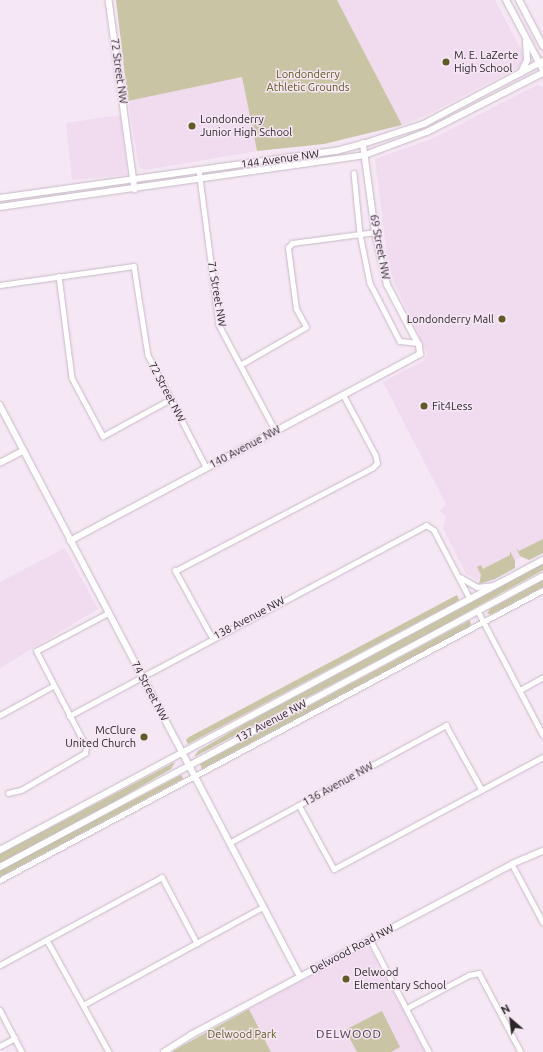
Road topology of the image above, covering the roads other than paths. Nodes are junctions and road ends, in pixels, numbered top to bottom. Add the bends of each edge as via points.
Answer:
1 (109, 0) edge
2 (506, 0) edge
3 (519, 0) edge
4 (526, 38) junction
5 (543, 46) edge
6 (541, 62) edge
7 (543, 71) edge
8 (521, 73) junction
9 (363, 144) junction
10 (365, 155) junction
11 (199, 170) junction
12 (354, 173) dead end
13 (200, 179) junction
14 (134, 180) junction
15 (135, 189) junction
16 (0, 198) edge
17 (0, 207) edge
18 (376, 232) junction
19 (360, 234) junction
20 (59, 276) junction
21 (0, 284) edge
22 (418, 343) junction
23 (420, 354) joint
24 (240, 365) junction
25 (343, 395) junction
26 (171, 399) junction
27 (0, 405) edge
28 (274, 430) junction
29 (22, 451) junction
30 (0, 463) edge
31 (206, 467) junction
32 (70, 541) junction
33 (543, 560) edge
34 (458, 574) junction
35 (543, 576) edge
36 (498, 585) junction
37 (543, 590) edge
38 (470, 599) junction
39 (478, 611) junction
40 (108, 613) junction
41 (484, 622) junction
42 (212, 638) junction
43 (142, 676) junction
44 (543, 678) edge
45 (53, 686) junction
46 (520, 690) junction
47 (0, 715) edge
48 (69, 716) junction
49 (543, 735) edge
50 (183, 753) junction
51 (543, 758) edge
52 (189, 765) junction
53 (194, 776) junction
54 (482, 790) junction
55 (8, 793) dead end
56 (299, 805) junction
57 (229, 843) junction
58 (0, 850) edge
59 (543, 851) edge
60 (512, 864) junction
61 (0, 867) edge
62 (0, 880) edge
63 (263, 907) junction
64 (543, 922) edge
65 (370, 939) junction
66 (47, 940) junction
67 (197, 943) junction
68 (0, 965) edge
69 (300, 976) junction
70 (83, 1005) junction
71 (407, 1008) junction
72 (0, 1010) edge
73 (15, 1038) junction
74 (0, 1046) edge
75 (22, 1052) edge
76 (109, 1052) edge
77 (164, 1052) edge
78 (430, 1052) edge
79 (520, 1052) edge

1 - 14 street, 72 Street NW
2 - 4 main road
3 - 5 main road
4 - 6 main road
4 - 8 main road via 527,60
6 - 7 main road
6 - 8 street, 144 Avenue NW
7 - 10 street, 144 Avenue NW via 427,132
8 - 9 street, 144 Avenue NW via 424,124
9 - 10 street, 69 Street NW
9 - 11 street, 144 Avenue NW via 336,151
10 - 13 street, 144 Avenue NW
10 - 18 street, 69 Street NW
11 - 13 street, 71 Street NW
11 - 14 street, 144 Avenue NW
12 - 19 street, 69 Street NW
13 - 15 street, 144 Avenue NW
13 - 24 street, 71 Street NW via 220,325
14 - 15 street, 72 Street NW
14 - 16 street, 144 Avenue NW
15 - 17 street, 144 Avenue NW
18 - 19 street
18 - 22 street, 69 Street NW via 387,285
19 - 22 street, 69 Street NW via 370,283 400,341
19 - 24 street via 292,243 288,248 296,309 306,327
20 - 21 street
20 - 26 street, 72 Street NW via 134,266 148,355
20 - 26 street via 72,378 103,436
22 - 23 street, 69 Street NW
23 - 25 street, 140 Avenue NW
24 - 28 street, 71 Street NW
25 - 28 street, 140 Avenue NW
25 - 42 street via 376,463 372,468 175,571
26 - 31 street, 72 Street NW
27 - 29 street, 74 Street NW
28 - 31 street, 140 Avenue NW
29 - 30 street
29 - 32 street, 74 Street NW
31 - 32 street, 140 Avenue NW
32 - 40 street, 74 Street NW
33 - 36 main road, 137 Avenue NW
34 - 36 street, 137 Avenue NW via 467,583 477,587
34 - 38 street
34 - 42 street, 138 Avenue NW via 434,530 430,526 419,528
35 - 39 main road, 137 Avenue NW
36 - 38 main road, 137 Avenue NW
37 - 41 street, 137 Avenue NW
38 - 50 main road, 137 Avenue NW
39 - 41 street
39 - 52 main road, 137 Avenue NW
40 - 43 street, 74 Street NW
40 - 45 street via 36,652
41 - 46 street
41 - 53 street, 137 Avenue NW
42 - 43 street, 138 Avenue NW
43 - 48 street, 138 Avenue NW
43 - 50 street, 74 Street NW
44 - 46 street
45 - 47 street
45 - 48 street
46 - 49 street
48 - 55 street via 86,750 83,756 21,790
50 - 52 street, 74 Street NW
50 - 58 main road, 137 Avenue NW
51 - 54 street
52 - 53 street, 74 Street NW
52 - 61 main road, 137 Avenue NW
53 - 57 street, 74 Street NW
53 - 62 street, 137 Avenue NW
54 - 56 street, 136 Avenue NW via 446,725
54 - 56 street via 334,870
56 - 57 street, 136 Avenue NW
57 - 63 street, 74 Street NW
59 - 60 street, Delwood Road NW
60 - 64 street
60 - 65 street, Delwood Road NW
63 - 67 street
63 - 69 street, 74 Street NW
65 - 69 street, Delwood Road NW
65 - 71 street
66 - 67 street via 162,877
66 - 68 street
66 - 70 street
67 - 70 street
69 - 77 street, Delwood Road NW
70 - 76 street
71 - 78 street
71 - 79 street via 469,975 479,973
72 - 73 street
73 - 74 street
73 - 75 street

